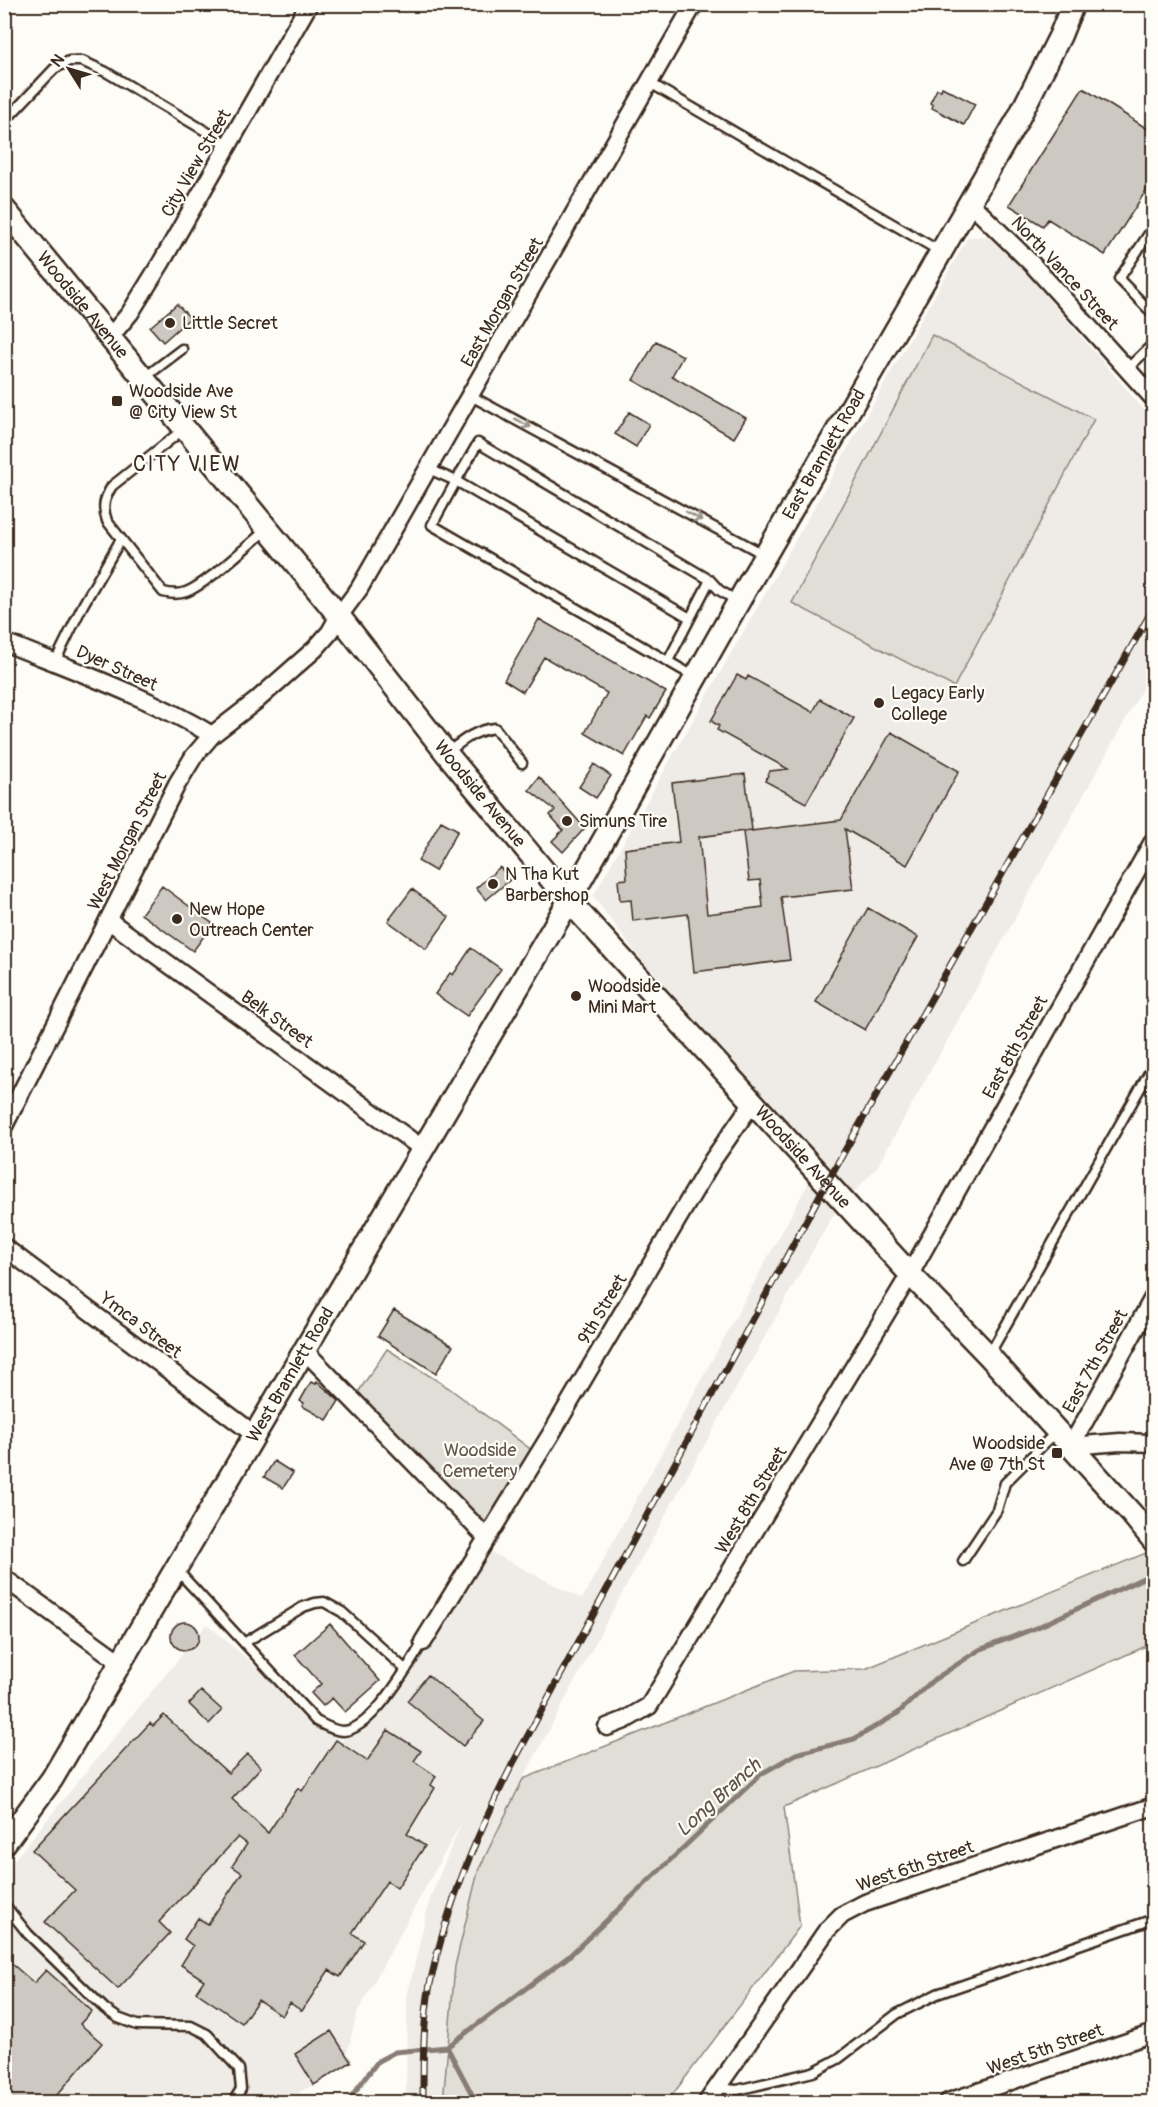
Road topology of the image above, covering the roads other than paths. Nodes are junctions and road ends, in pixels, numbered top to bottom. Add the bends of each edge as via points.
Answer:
1 (309, 4) edge
2 (694, 4) edge
3 (1073, 4) edge
4 (650, 82) junction
5 (4, 122) edge
6 (229, 145) junction
7 (970, 203) junction
8 (5, 210) edge
9 (1154, 226) edge
10 (941, 252) junction
11 (1154, 315) edge
12 (110, 337) junction
13 (1154, 343) edge
14 (182, 349) dead end
15 (1127, 369) junction
16 (144, 379) junction
17 (471, 396) junction
18 (1154, 399) edge
19 (185, 428) junction
20 (429, 468) junction
21 (456, 481) junction
22 (268, 529) junction
23 (121, 539) junction
24 (765, 555) junction
25 (710, 580) junction
26 (738, 601) junction
27 (339, 616) junction
28 (690, 618) junction
29 (4, 642) edge
30 (668, 661) junction
31 (55, 662) junction
32 (696, 677) junction
33 (212, 735) junction
34 (447, 754) junction
35 (522, 763) dead end
36 (1154, 840) edge
37 (569, 901) junction
38 (108, 920) junction
39 (1154, 1064) edge
40 (753, 1102) junction
41 (4, 1126) edge
42 (423, 1149) junction
43 (4, 1247) edge
44 (910, 1274) junction
45 (1154, 1296) edge
46 (304, 1350) junction
47 (989, 1356) junction
48 (254, 1434) junction
49 (1064, 1439) junction
50 (1154, 1443) edge
51 (487, 1538) junction
52 (1154, 1541) edge
53 (963, 1562) dead end
54 (176, 1569) junction
55 (4, 1578) edge
56 (423, 1641) joint
57 (244, 1643) junction
58 (120, 1662) junction
59 (406, 1670) junction
60 (607, 1727) dead end
61 (1154, 1806) edge
62 (4, 1844) edge
63 (4, 1904) edge
64 (1154, 1919) edge
65 (1154, 2033) edge
66 (717, 2088) junction
67 (233, 2103) edge
68 (707, 2103) edge
69 (948, 2103) edge

1 - 6 street, City View Street
2 - 4 street, East Morgan Street
3 - 7 street, East Bramlett Road via 1018,119
4 - 10 lane
4 - 17 street, East Morgan Street
5 - 6 lane via 54,69 69,61 82,61
6 - 12 street, City View Street via 155,273
7 - 10 street, East Bramlett Road
7 - 15 street, North Vance Street via 1032,264
8 - 12 street, Woodside Avenue
9 - 11 lane via 1119,279
10 - 24 street, East Bramlett Road
12 - 16 street, Woodside Avenue
13 - 15 lane
14 - 16 lane
15 - 18 street, North Vance Street
16 - 19 street, Woodside Avenue
17 - 20 street, East Morgan Street
17 -> 24 lane
19 - 22 street, Woodside Avenue
19 - 23 lane via 112,486 105,497 107,521
20 - 21 lane
20 - 27 street, East Morgan Street via 375,563
21 - 25 lane via 478,443
21 - 28 lane
21 - 30 lane via 432,525
22 - 23 lane via 210,576 186,592 172,594 163,592
22 - 27 street, Woodside Avenue
23 - 31 lane via 82,605
24 - 26 street, East Bramlett Road
25 - 26 lane
25 - 28 lane
26 - 32 street, East Bramlett Road
27 - 33 street, West Morgan Street via 315,649
27 - 34 street, Woodside Avenue
28 - 30 lane
29 - 31 street, Dyer Street
30 - 32 lane
31 - 33 street, Dyer Street
32 - 37 street, East Bramlett Road
33 - 38 street, West Morgan Street via 177,784
34 - 35 lane via 482,729 495,728
34 - 37 street, Woodside Avenue
36 - 44 street, East 8th Street
37 - 40 street, Woodside Avenue
37 - 42 street, West Bramlett Road
38 - 41 street, West Morgan Street
38 - 42 street, Belk Street
39 - 47 lane
40 - 44 street, Woodside Avenue
40 - 51 street, 9th Street via 712,1161
42 - 46 street, West Bramlett Road
43 - 48 street, Ymca Street
44 - 47 street, Woodside Avenue
44 - 60 street, West 8th Street via 649,1706
45 - 49 street, East 7th Street
46 - 48 street, West Bramlett Road
46 - 51 street
47 - 49 street, Woodside Avenue
48 - 54 street, West Bramlett Road
49 - 50 street
49 - 52 street, Woodside Avenue
49 - 53 lane via 1005,1483 997,1510
51 - 56 street, 9th Street
54 - 57 lane
54 - 58 street, West Bramlett Road
55 - 58 street
56 - 59 lane
57 - 59 lane via 303,1607 324,1602 342,1612
57 - 59 lane via 316,1721 342,1731 356,1728 366,1720
58 - 62 street, West Bramlett Road via 52,1779
61 - 66 street, West 6th Street via 865,1903 842,1915 826,1930
63 - 67 lane via 28,1934 118,2018 137,2025 191,2026 207,2034 239,2069 241,2088
64 - 66 lane via 937,1994 897,2014 838,2059 813,2072 737,2090
65 - 69 street, West 5th Street
66 - 68 street, West 6th Street

